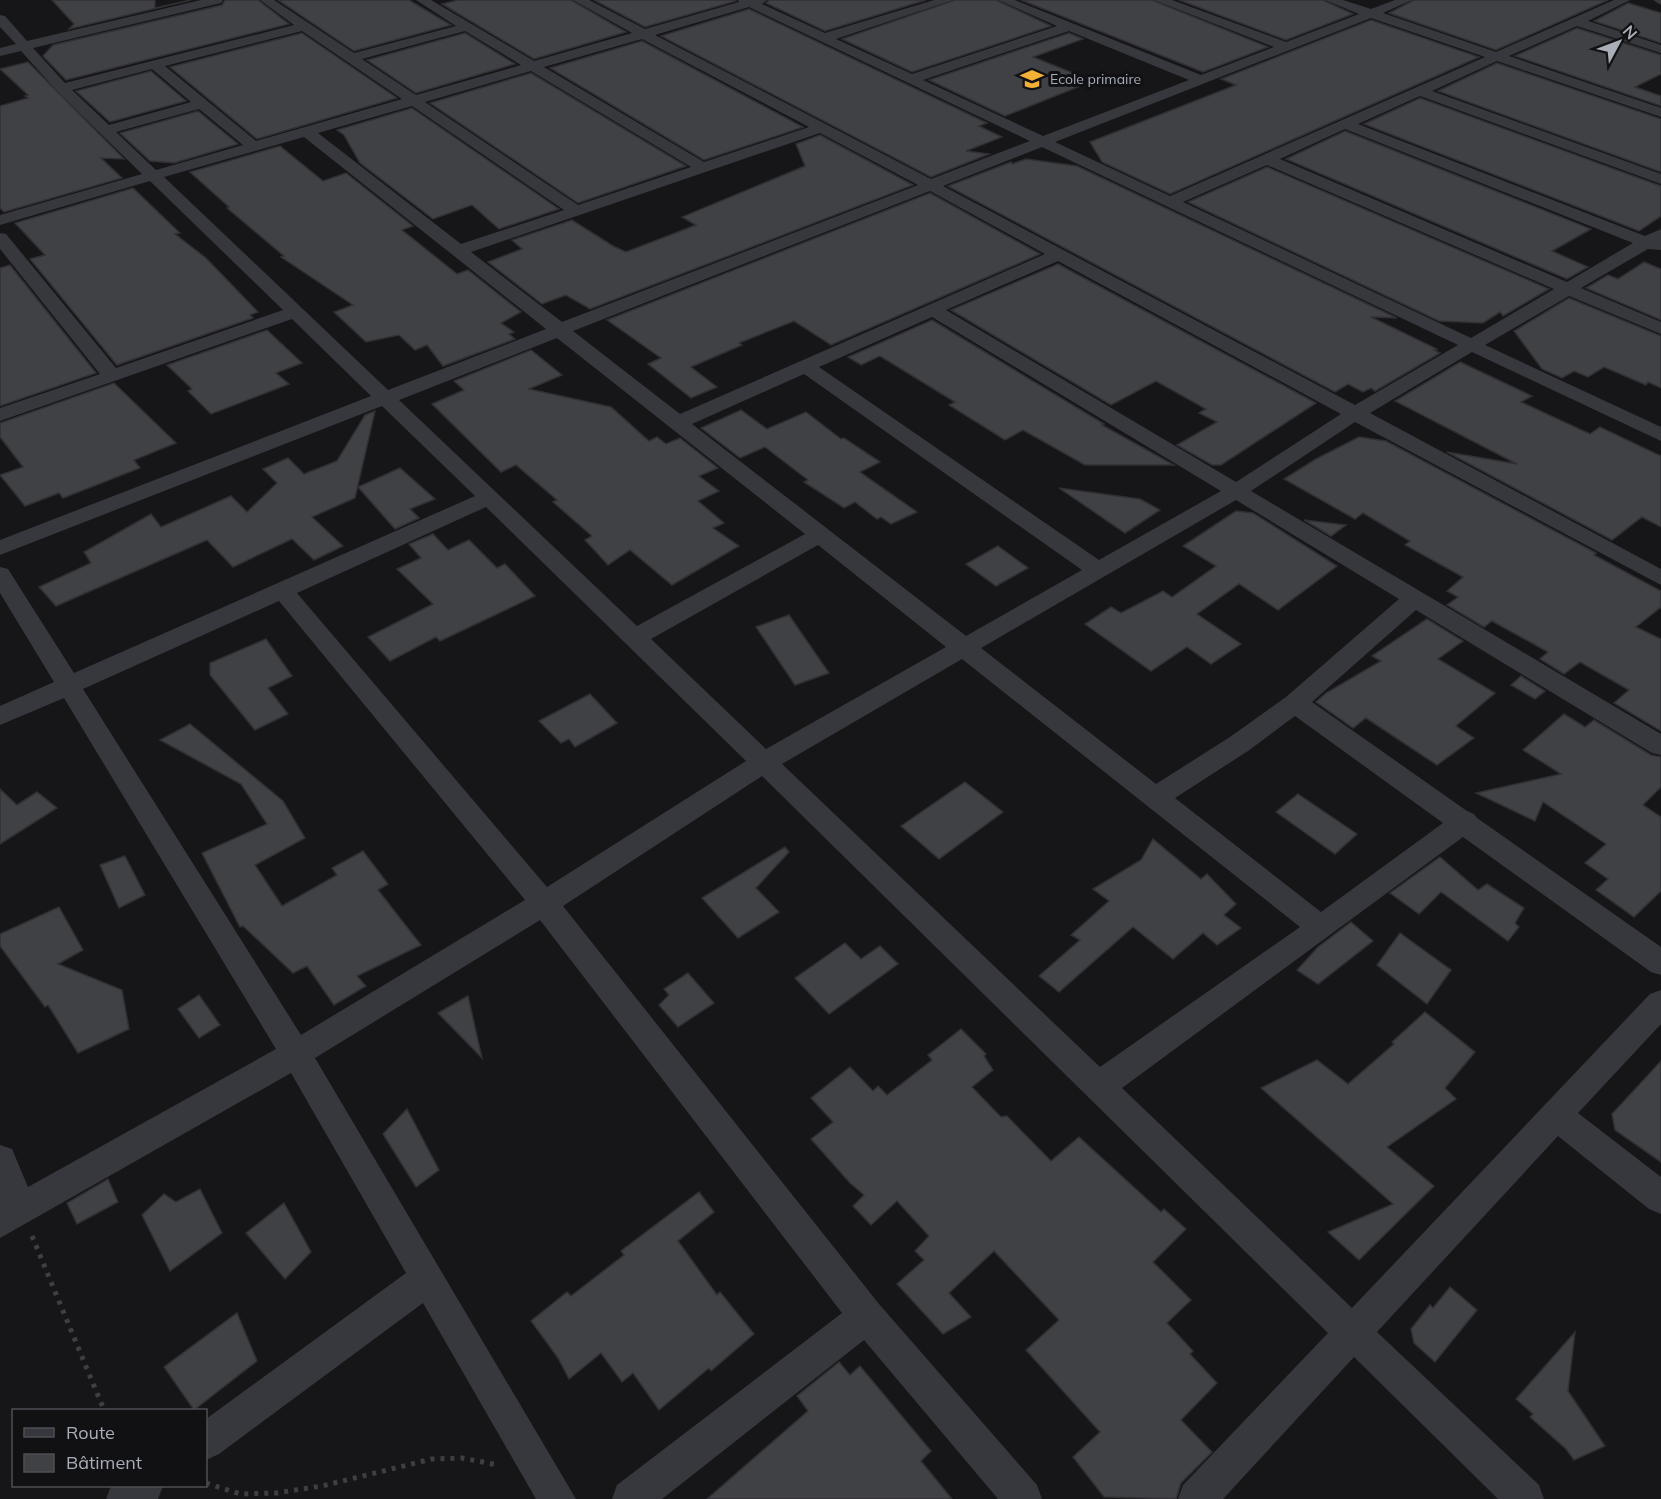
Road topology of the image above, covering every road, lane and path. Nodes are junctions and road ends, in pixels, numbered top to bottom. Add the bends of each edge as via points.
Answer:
1 (217, 0) edge
2 (266, 0) edge
3 (422, 0) edge
4 (579, 0) edge
5 (947, 0) edge
6 (1004, 0) edge
7 (1160, 0) edge
8 (1331, 0) edge
9 (1406, 0) edge
10 (1624, 0) edge
11 (752, 1) edge
12 (138, 5) dead end
13 (1371, 14) junction
14 (151, 16) junction
15 (0, 19) edge
16 (1575, 21) junction
17 (305, 26) junction
18 (1071, 26) junction
19 (467, 27) junction
20 (643, 34) junction
21 (824, 38) junction
22 (23, 46) junction
23 (1287, 46) junction
24 (1661, 49) edge
25 (0, 52) edge
26 (1496, 57) junction
27 (352, 58) junction
28 (155, 65) junction
29 (532, 66) junction
30 (912, 79) junction
31 (1202, 80) junction
32 (62, 88) junction
33 (1420, 91) junction
34 (414, 100) junction
35 (200, 104) junction
36 (1661, 113) edge
37 (1345, 124) junction
38 (821, 128) junction
39 (106, 130) junction
40 (306, 131) junction
41 (1043, 142) junction
42 (253, 146) junction
43 (1267, 159) junction
44 (704, 168) junction
45 (153, 175) junction
46 (1661, 179) edge
47 (930, 185) junction
48 (1170, 202) junction
49 (576, 211) junction
50 (0, 220) edge
51 (0, 238) edge
52 (1656, 242) edge
53 (458, 251) junction
54 (1059, 254) junction
55 (1567, 288) junction
56 (933, 310) junction
57 (296, 312) junction
58 (1661, 329) edge
59 (559, 330) junction
60 (1470, 346) junction
61 (805, 366) junction
62 (112, 376) junction
63 (385, 397) junction
64 (1354, 414) junction
65 (0, 415) edge
66 (677, 423) junction
67 (1661, 435) edge
68 (1238, 490) junction
69 (489, 498) junction
70 (820, 535) junction
71 (0, 548) edge
72 (1098, 570) junction
73 (0, 574) edge
74 (1661, 578) edge
75 (282, 590) junction
76 (1414, 599) junction
77 (634, 638) junction
78 (962, 648) junction
79 (68, 686) junction
80 (1295, 703) junction
81 (0, 716) edge
82 (1661, 746) edge
83 (764, 762) junction
84 (1156, 797) junction
85 (1465, 821) junction
86 (544, 903) junction
87 (1321, 928) junction
88 (1661, 963) edge
89 (1661, 1003) edge
90 (296, 1054) junction
91 (1098, 1087) junction
92 (1556, 1115) junction
93 (0, 1160) edge
94 (1661, 1198) edge
95 (10, 1215) edge
96 (427, 1279) junction
97 (867, 1316) junction
98 (1352, 1332) junction
99 (104, 1409) edge
100 (207, 1440) edge
101 (506, 1468) dead end
102 (207, 1483) edge
103 (557, 1499) edge
104 (631, 1499) edge
105 (1023, 1499) edge
106 (1197, 1499) edge
107 (1525, 1499) edge

1 - 14 street
2 - 17 street
3 - 19 street
4 - 20 street
5 - 21 street
6 - 18 street
7 - 23 street
8 - 13 street
9 - 13 street
10 - 16 street
11 - 20 street
11 - 21 street
12 - 14 street
13 - 23 street
13 - 26 street
14 - 22 street
15 - 22 street
16 - 24 street
16 - 26 street
17 - 27 street
17 - 28 street
18 - 30 street
18 - 31 street
19 - 27 street
19 - 29 street
20 - 29 street
20 - 38 street
21 - 30 street
22 - 25 street
22 - 32 street
23 - 31 street
26 - 33 street
26 - 36 street
27 - 34 street
28 - 32 street
28 - 35 street
29 - 34 street
29 - 44 street
30 - 41 street
31 - 41 street
32 - 39 street
33 - 37 street
33 - 46 street
34 - 40 street
34 - 49 street
35 - 39 street
35 - 42 street
37 - 43 street
37 - 52 street
38 - 44 street
38 - 47 street
39 - 45 street
40 - 42 street
40 - 53 street
41 - 47 street
41 - 48 street
42 - 45 street
43 - 48 street
43 - 55 street
44 - 49 street
45 - 50 street
45 - 57 street
47 - 54 street
47 - 59 street
48 - 60 street
49 - 53 street
51 - 62 street
52 - 55 street
53 - 59 street
54 - 56 street
54 - 64 street
55 - 58 street
55 - 60 street
56 - 61 street
56 - 68 street
57 - 62 street
57 - 63 street
59 - 63 street
59 - 66 street
60 - 64 street
60 - 67 street
61 - 66 street
61 - 72 street
62 - 65 street
63 - 69 street
63 - 71 street
64 - 68 street
64 - 74 street
66 - 70 street
68 - 72 street
68 - 76 street
69 - 75 street
69 - 77 street
70 - 77 street
70 - 78 street
72 - 78 street
73 - 79 street
75 - 79 street
75 - 86 street
76 - 80 street
76 - 82 street
77 - 83 street
78 - 83 street
78 - 84 street
79 - 81 street
79 - 90 street
80 - 84 street
80 - 85 street
83 - 86 street
83 - 91 street
84 - 87 street
85 - 87 street
85 - 88 street
86 - 90 street
86 - 97 street
87 - 91 street
89 - 92 street
90 - 95 street
90 - 96 street
91 - 98 street
92 - 94 street
92 - 98 street
93 - 95 street
95 - 99 path
96 - 100 street
96 - 103 street
97 - 104 street
97 - 105 street
98 - 106 street
98 - 107 street
101 - 102 path via 457,1456 424,1458 365,1476 291,1491 243,1494

